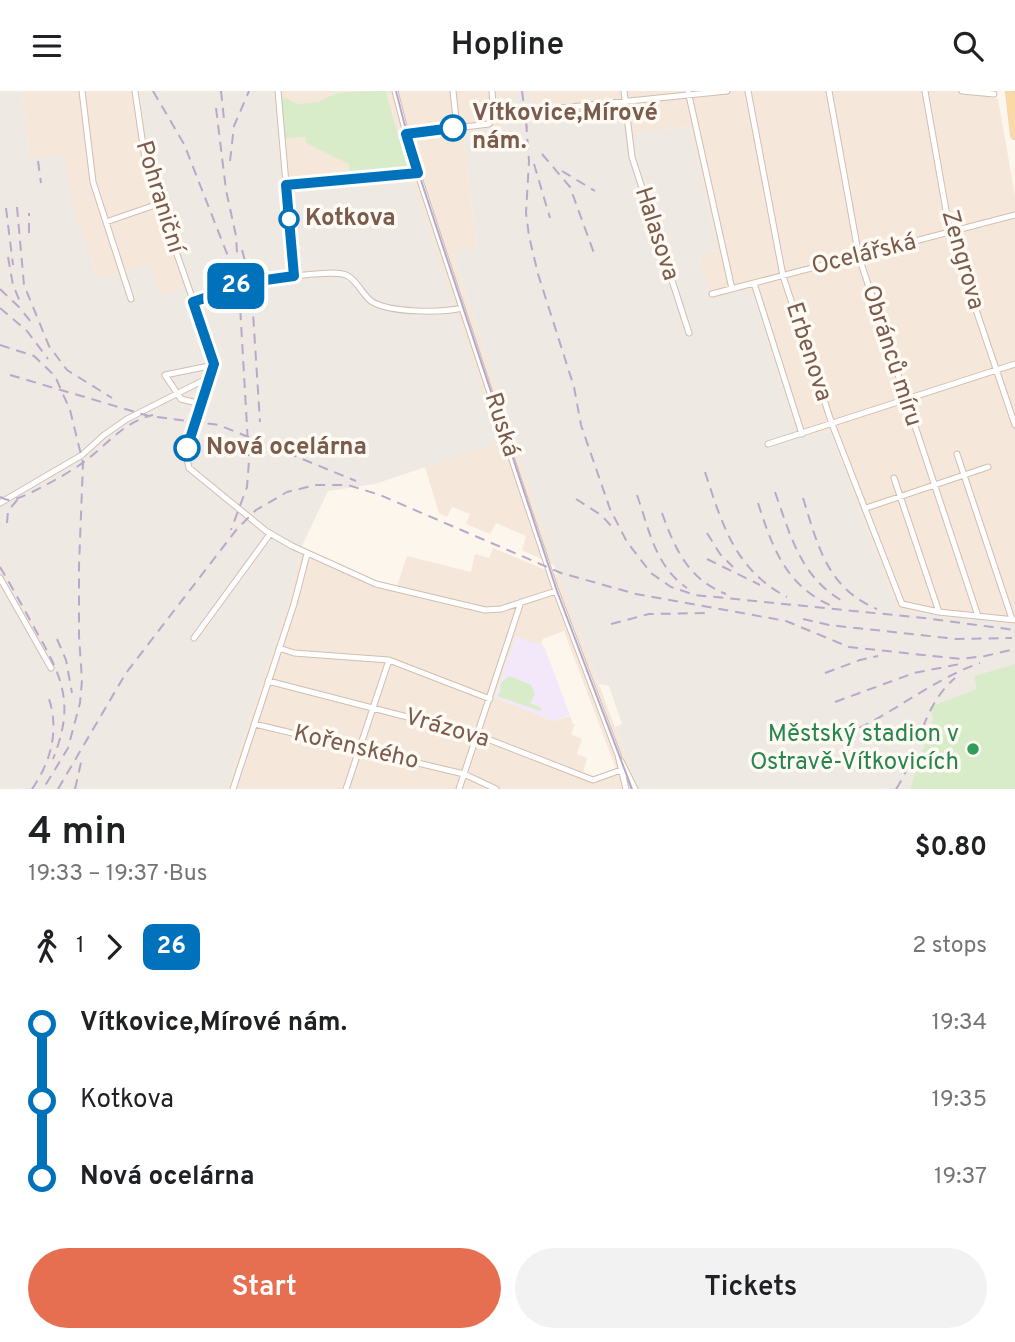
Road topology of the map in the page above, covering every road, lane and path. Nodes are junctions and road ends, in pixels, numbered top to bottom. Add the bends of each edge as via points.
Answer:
1 (82, 91) edge
2 (135, 91) edge
3 (278, 91) edge
4 (395, 91) edge
5 (453, 91) edge
6 (492, 91) edge
7 (624, 91) edge
8 (727, 91) edge
9 (748, 91) edge
10 (829, 91) edge
11 (925, 91) edge
12 (962, 91) edge
13 (1010, 91) edge
14 (688, 94) edge
15 (994, 94) dead end
16 (626, 107) junction
17 (457, 128) junction
18 (406, 134) junction
19 (1015, 135) edge
20 (418, 173) junction
21 (286, 185) junction
22 (158, 204) junction
23 (1015, 215) edge
24 (106, 222) junction
25 (950, 233) junction
26 (859, 257) junction
27 (294, 276) junction
28 (783, 276) junction
29 (754, 283) junction
30 (732, 289) junction
31 (712, 295) dead end
32 (131, 299) dead end
33 (193, 302) junction
34 (462, 308) junction
35 (689, 333) dead end
36 (1015, 364) edge
37 (214, 365) junction
38 (996, 371) junction
39 (210, 377) junction
40 (177, 394) junction
41 (905, 400) junction
42 (201, 404) junction
43 (832, 424) junction
44 (1015, 425) edge
45 (802, 434) junction
46 (768, 444) dead end
47 (957, 454) dead end
48 (988, 467) dead end
49 (963, 475) junction
50 (894, 478) dead end
51 (933, 485) junction
52 (900, 497) junction
53 (0, 503) edge
54 (866, 508) junction
55 (270, 534) junction
56 (307, 554) junction
57 (0, 578) edge
58 (556, 591) junction
59 (521, 602) junction
60 (939, 612) junction
61 (978, 616) junction
62 (1014, 619) edge
63 (194, 638) dead end
64 (278, 649) junction
65 (389, 660) junction
66 (51, 668) dead end
67 (268, 681) junction
68 (490, 699) junction
69 (373, 709) junction
70 (254, 724) junction
71 (477, 735) junction
72 (360, 749) junction
73 (618, 755) junction
74 (621, 770) junction
75 (464, 773) junction
76 (233, 789) edge
77 (346, 789) edge
78 (459, 789) edge
79 (496, 789) edge
80 (626, 789) edge
81 (635, 789) edge

1 - 24 street via 93,182
2 - 22 street, Pohraniční via 144,160
3 - 21 street
4 - 18 street, Ruská
5 - 17 street
6 - 17 street via 492,122
7 - 16 street, Halasova
8 - 14 street
9 - 28 street, Erbenova
10 - 26 street, Obránců míru
11 - 25 street, Zengrova
12 - 15 street
13 - 19 main road
14 - 16 street
14 - 30 street
16 - 16 street via 552,117 551,109
16 - 35 street, Halasova via 632,157
17 - 18 street
18 - 20 street, Ruská
20 - 21 street
20 - 34 street, Ruská
21 - 27 street
22 - 24 street
22 - 33 street, Pohraniční
23 - 25 street, Ocelářská
24 - 32 street
25 - 26 street, Ocelářská
25 - 38 street, Zengrova
26 - 28 street, Ocelářská
26 - 41 street, Obránců míru
27 - 33 street via 251,282
27 - 34 street via 348,276 381,306 433,313
28 - 29 street, Ocelářská
28 - 43 street, Erbenova
29 - 30 street, Ocelářská
29 - 45 street
30 - 31 street, Ocelářská
33 - 37 street, Pohraniční
34 - 58 street, Ruská
36 - 38 street
37 - 39 street
37 - 40 street via 165,375
38 - 41 street
38 - 44 street, Zengrova
39 - 40 street
39 - 42 street
40 - 42 street
40 - 53 street via 127,419 82,455
41 - 43 street
41 - 51 street, Obránců míru
42 - 55 street via 186,453 188,467
43 - 45 street
43 - 54 street, Erbenova
45 - 46 street
47 - 49 street
48 - 49 street
49 - 51 street
49 - 62 street
50 - 52 street
51 - 52 street
51 - 61 street, Obránců míru
52 - 54 street
52 - 60 street
54 - 60 street, Erbenova via 902,604
55 - 56 street
55 - 63 street
56 - 59 street via 376,584 478,609 496,610
56 - 64 street
57 - 66 street
58 - 59 street
58 - 73 street, Ruská
59 - 68 street
60 - 61 street
61 - 62 street
64 - 65 street
64 - 67 street
65 - 68 street
65 - 69 street
67 - 69 street, Vrázova
67 - 70 street
68 - 71 street
69 - 71 street, Vrázova
69 - 72 street
70 - 72 street, Kořenského
70 - 76 street
71 - 74 street, Vrázova via 593,780
71 - 75 street
72 - 75 street, Kořenského
72 - 77 street
73 - 74 street, Ruská
73 - 81 street, Ruská
74 - 80 street, Ruská
75 - 78 street
75 - 79 street, Kořenského

